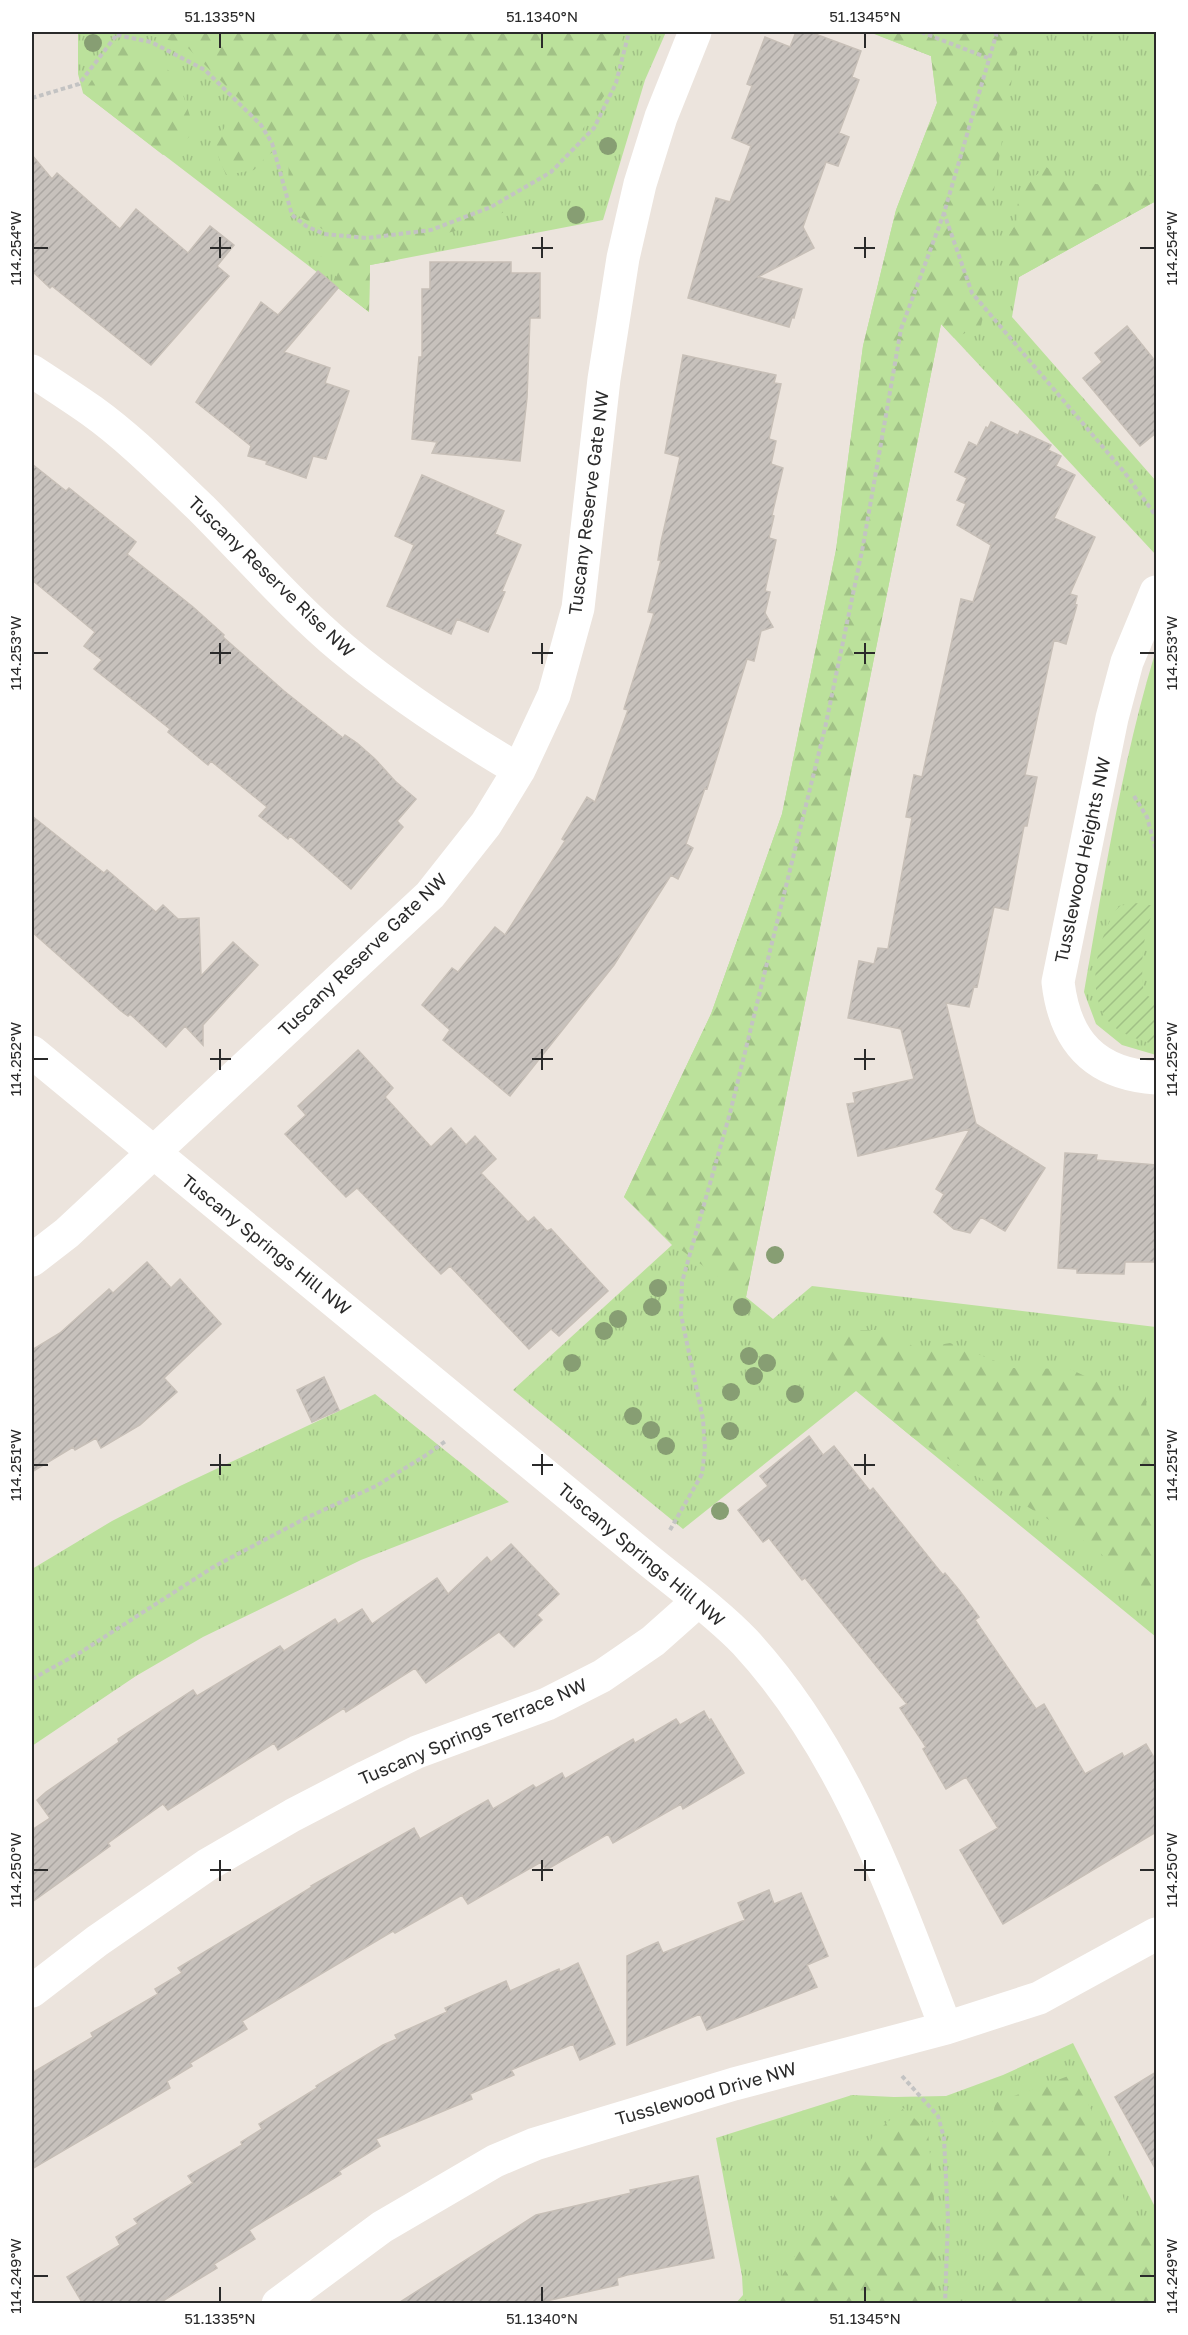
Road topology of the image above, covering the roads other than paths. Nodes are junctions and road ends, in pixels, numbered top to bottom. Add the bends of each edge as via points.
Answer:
1 (695, 32) edge
2 (32, 370) edge
3 (1156, 592) edge
4 (519, 770) junction
5 (32, 1052) edge
6 (1156, 1078) edge
7 (154, 1152) junction
8 (32, 1260) edge
9 (698, 1601) junction
10 (1156, 1934) edge
11 (32, 1991) edge
12 (946, 2028) junction
13 (278, 2304) edge

1 - 4 street, Tuscany Reserve Gate NW via 661,117 623,258 604,379 578,608 554,695
2 - 4 street, Tuscany Reserve Rise NW via 94,412 144,454 342,649 406,699
3 - 6 street, Tusslewood Heights NW via 1127,662 1058,982 1065,1019 1084,1049 1122,1073
4 - 7 street, Tuscany Reserve Gate NW via 486,824 429,895
5 - 7 street, Tuscany Springs Hill NW
7 - 8 street, Tuscany Reserve Gate NW
7 - 9 street, Tuscany Springs Hill NW
9 - 11 street, Tuscany Springs Terrace NW via 653,1641 602,1676 548,1704 417,1752 217,1859
9 - 12 street, Tuscany Springs Hill NW via 743,1641 810,1725 849,1793
10 - 12 street, Tusslewood Drive NW via 1039,1998
12 - 13 street, Tusslewood Drive NW via 535,2144 495,2161 382,2228

